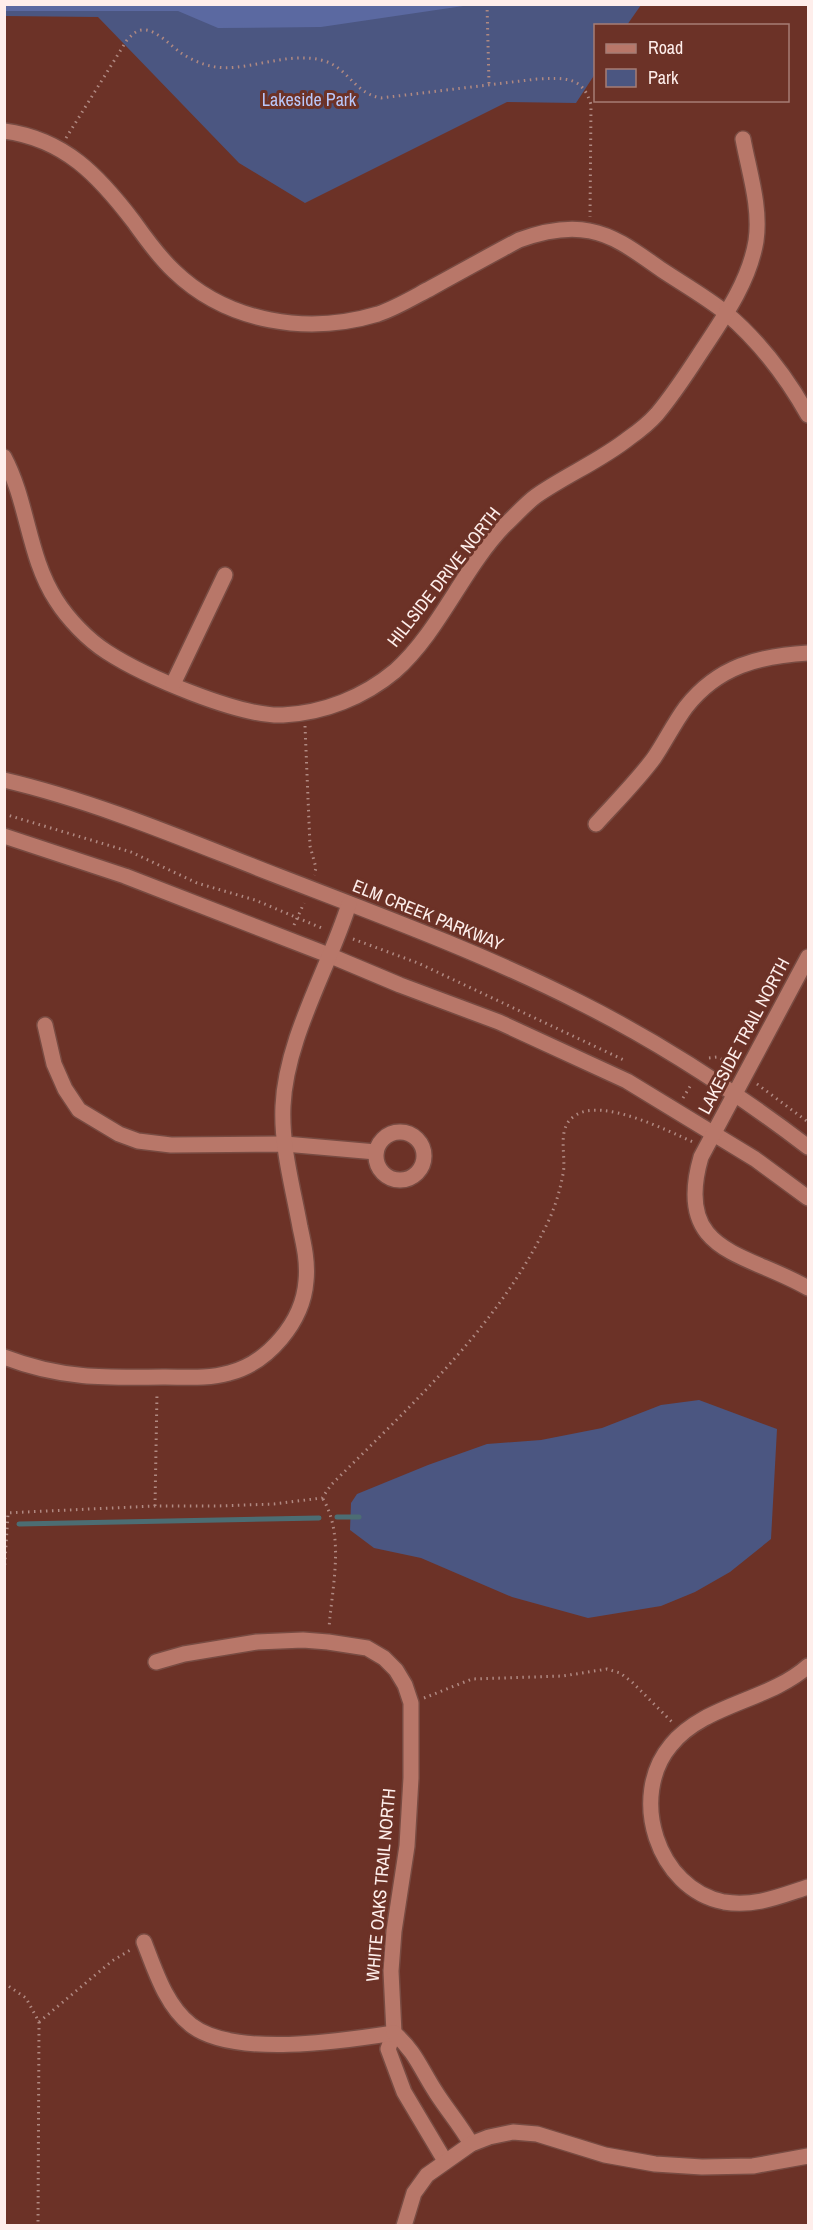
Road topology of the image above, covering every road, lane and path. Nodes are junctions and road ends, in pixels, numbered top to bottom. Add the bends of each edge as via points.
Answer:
1 (488, 4) edge
2 (489, 84) junction
3 (4, 131) edge
4 (743, 139) dead end
5 (60, 148) junction
6 (589, 231) junction
7 (726, 313) junction
8 (808, 416) edge
9 (4, 457) edge
10 (225, 575) dead end
11 (808, 653) edge
12 (173, 684) junction
13 (304, 712) junction
14 (4, 780) edge
15 (596, 824) dead end
16 (4, 836) edge
17 (309, 888) junction
18 (349, 904) junction
19 (297, 918) dead end
20 (331, 956) junction
21 (808, 957) edge
22 (45, 1025) dead end
23 (700, 1071) junction
24 (746, 1076) junction
25 (735, 1094) junction
26 (675, 1110) junction
27 (808, 1122) edge
28 (714, 1133) junction
29 (285, 1144) junction
30 (808, 1147) edge
31 (705, 1148) junction
32 (376, 1152) dead end
33 (808, 1198) edge
34 (808, 1288) edge
35 (4, 1357) edge
36 (157, 1378) junction
37 (322, 1498) junction
38 (155, 1506) junction
39 (6, 1514) edge
40 (4, 1577) edge
41 (328, 1642) junction
42 (156, 1662) dead end
43 (808, 1666) edge
44 (411, 1703) junction
45 (683, 1733) junction
46 (808, 1887) edge
47 (144, 1942) joint
48 (4, 1983) edge
49 (39, 2022) junction
50 (393, 2033) junction
51 (471, 2144) junction
52 (808, 2156) edge
53 (445, 2161) junction
54 (38, 2226) edge
55 (404, 2226) edge

1 - 2 path
2 - 5 path via 381,98 369,96 334,65 322,60 291,58 210,66 143,30 128,40
2 - 6 path via 558,78 582,85 591,105
3 - 5 street
4 - 7 street, HILLSIDE DRIVE NORTH via 757,211 756,239 750,266
5 - 6 street via 104,185 174,272 235,311 271,321 345,322 380,313 519,240 554,230
6 - 7 street via 625,245
7 - 8 street via 765,354
7 - 13 street, HILLSIDE DRIVE NORTH via 656,416 603,458 534,497 477,560 418,645 396,669 370,689 342,702
9 - 12 street, HILLSIDE DRIVE NORTH via 22,500 41,569 56,600 104,650
10 - 12 street
11 - 15 street via 752,660 706,686 685,707 652,760
12 - 13 street, HILLSIDE DRIVE NORTH via 243,710 281,715
13 - 17 path via 310,846 316,868
14 - 17 street, ELM CREEK PARKWAY via 151,826
16 - 20 street via 124,876
17 - 18 street, ELM CREEK PARKWAY
17 - 19 path
18 - 20 street
18 - 23 street, ELM CREEK PARKWAY via 467,950 570,998
20 - 26 street via 509,1027 627,1081
20 - 29 street via 288,1067 283,1106
21 - 24 street, LAKESIDE TRAIL NORTH
22 - 29 street via 54,1064 79,1110 118,1134 171,1145
23 - 24 path via 709,1057 717,1057
23 - 25 street, ELM CREEK PARKWAY
23 - 26 path
24 - 25 street, LAKESIDE TRAIL NORTH
24 - 27 path
25 - 28 street, LAKESIDE TRAIL NORTH
25 - 30 street, ELM CREEK PARKWAY
26 - 28 street
28 - 31 street, LAKESIDE TRAIL NORTH
28 - 33 street
29 - 32 street
29 - 36 street via 305,1253 306,1282 290,1328 272,1348 230,1373
31 - 34 street, LAKESIDE TRAIL NORTH via 693,1194 705,1230 720,1247
31 - 37 path via 639,1118 611,1112 584,1111 569,1120 563,1135 560,1192 507,1292 462,1352
35 - 36 street via 67,1374
36 - 38 path
37 - 38 path via 274,1504
37 - 41 path via 330,1515 334,1546
38 - 39 path
39 - 40 path
41 - 42 street, WHITE OAKS TRAIL NORTH via 257,1642
41 - 44 street, WHITE OAKS TRAIL NORTH via 367,1648 384,1658 405,1685
43 - 45 street via 785,1683 701,1720
44 - 45 path via 472,1679 563,1676 607,1669 632,1682
44 - 50 street, WHITE OAKS TRAIL NORTH via 407,1846 390,1971
45 - 46 street via 662,1759 651,1797 657,1840 677,1876 709,1897 744,1904
47 - 49 path via 112,1961
47 - 50 street via 160,1983 177,2012 209,2036 272,2044 320,2043
48 - 49 path via 26,1998
49 - 54 path
50 - 51 street via 410,2047
50 - 53 street, WHITE OAKS TRAIL NORTH via 388,2049 404,2092
51 - 52 street via 513,2132 537,2134 605,2155 702,2167 753,2166
51 - 53 street
53 - 55 street via 427,2175 414,2193

